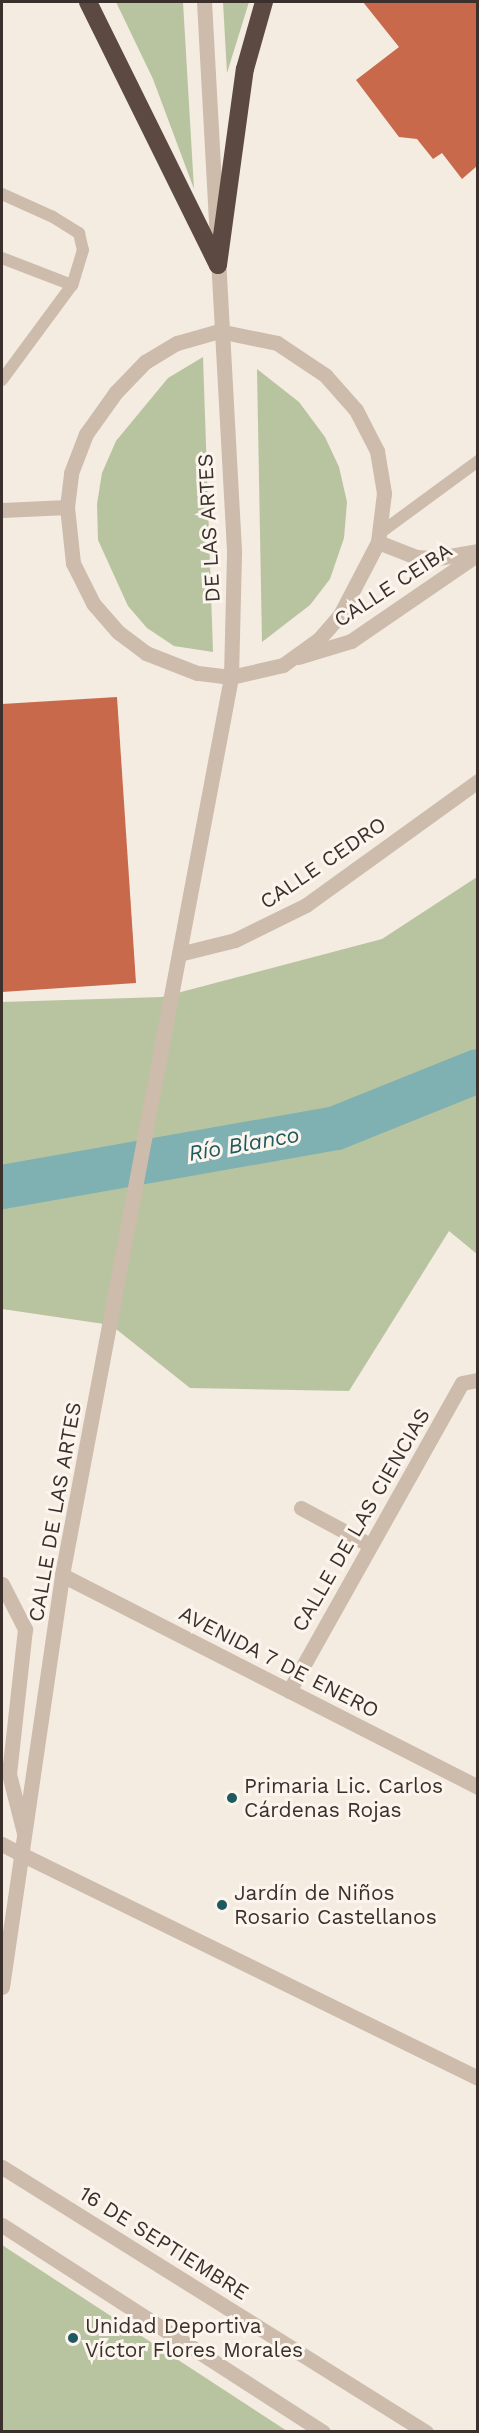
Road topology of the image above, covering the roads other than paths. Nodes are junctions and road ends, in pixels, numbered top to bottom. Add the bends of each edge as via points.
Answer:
1 (88, 2) edge
2 (204, 2) edge
3 (264, 2) edge
4 (2, 195) edge
5 (2, 258) edge
6 (218, 265) junction
7 (72, 285) junction
8 (219, 331) junction
9 (2, 380) edge
10 (477, 461) edge
11 (67, 507) junction
12 (2, 510) edge
13 (379, 537) junction
14 (477, 552) edge
15 (295, 657) junction
16 (231, 677) junction
17 (477, 781) edge
18 (179, 954) junction
19 (162, 1046) joint
20 (477, 1379) edge
21 (301, 1508) dead end
22 (370, 1545) junction
23 (62, 1575) junction
24 (2, 1584) edge
25 (289, 1691) junction
26 (477, 1787) edge
27 (24, 1833) junction
28 (2, 1844) edge
29 (21, 1854) junction
30 (2, 1987) edge
31 (477, 2078) edge
32 (2, 2167) edge
33 (2, 2225) edge
34 (323, 2432) edge
35 (426, 2432) edge

1 - 6 highway
2 - 6 street, DE LAS ARTES
3 - 6 highway via 245,69
4 - 7 lane via 79,233 83,249
5 - 7 lane
6 - 8 street, DE LAS ARTES
7 - 9 lane
8 - 11 street via 177,343 145,362 116,392 86,434 71,472
8 - 13 street via 277,343 324,375 356,410 377,450 384,493
8 - 16 street, DE LAS ARTES via 234,550
10 - 13 lane
11 - 12 street
11 - 16 street via 73,563 93,603 118,632 146,654 196,673
13 - 14 street, CALLE CEIBA via 416,557
13 - 15 street via 339,615 319,639
14 - 15 street, CALLE CEIBA via 351,641
15 - 16 street via 283,665
16 - 18 street, DE LAS ARTES
17 - 18 street, CALLE CEDRO via 296,910 235,940
18 - 19 street, DE LAS ARTES
19 - 23 street, CALLE DE LAS ARTES
20 - 22 street, CALLE DE LAS CIENCIAS via 462,1383
21 - 22 street
22 - 25 street, CALLE DE LAS CIENCIAS
23 - 25 street, AVENIDA 7 DE ENERO
23 - 27 street, CALLE DE LAS ARTES
24 - 27 street via 25,1629 9,1774
25 - 26 street, AVENIDA 7 DE ENERO
27 - 29 street, CALLE DE LAS ARTES
28 - 29 street
29 - 30 street, CALLE DE LAS ARTES
29 - 31 street
32 - 35 street, 16 DE SEPTIEMBRE
33 - 34 street

